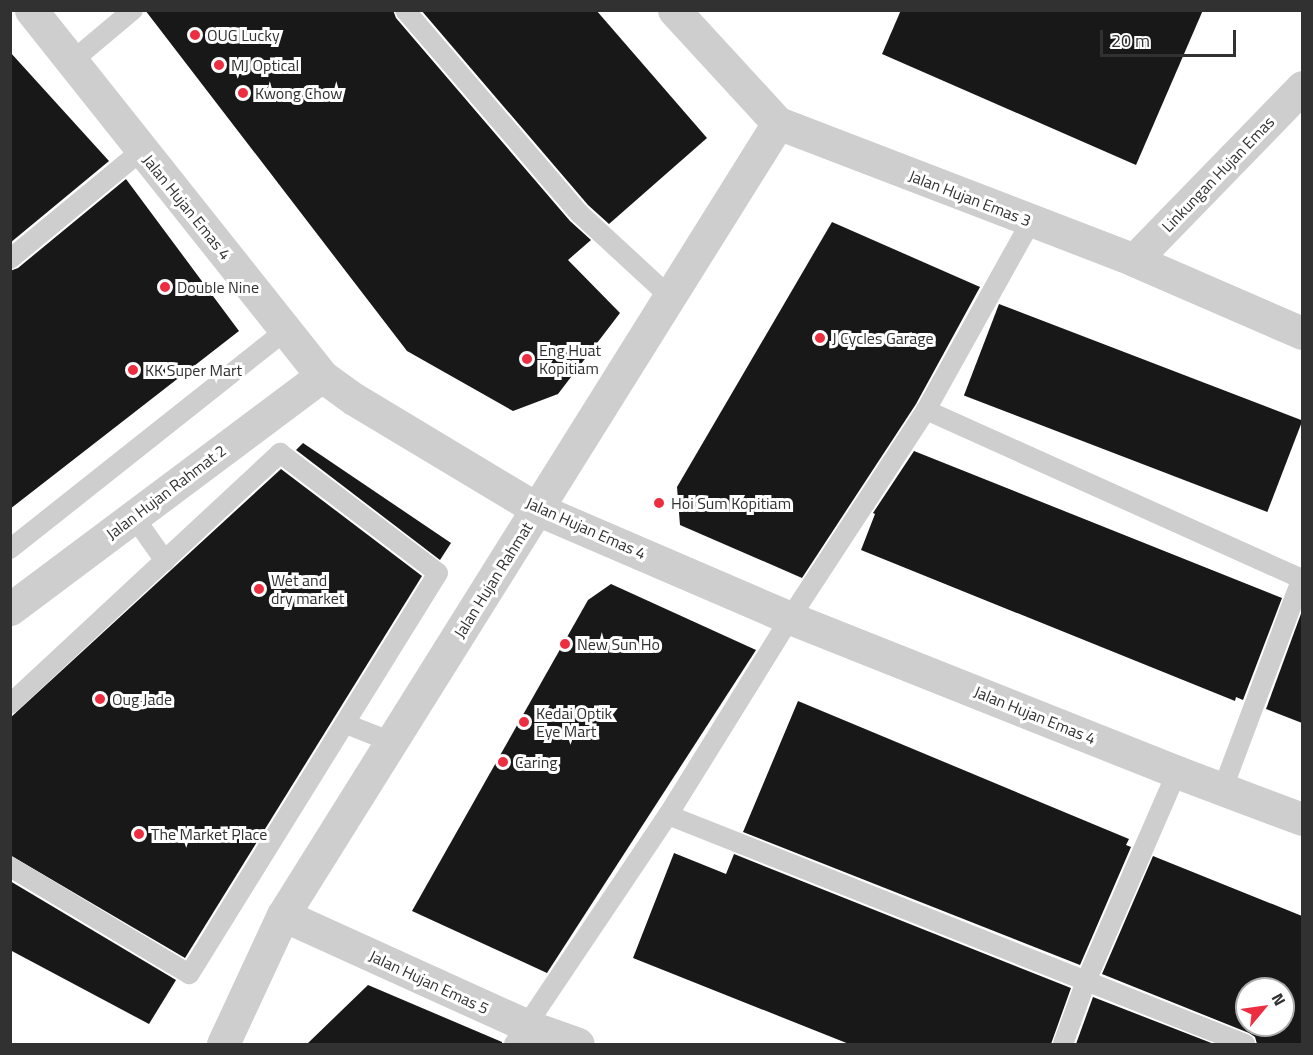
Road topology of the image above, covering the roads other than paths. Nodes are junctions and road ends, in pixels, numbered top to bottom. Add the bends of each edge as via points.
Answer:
1 (30, 10) edge
2 (133, 10) edge
3 (405, 10) edge
4 (674, 10) edge
5 (71, 62) junction
6 (1302, 87) edge
7 (778, 123) junction
8 (142, 150) junction
9 (1031, 221) junction
10 (10, 259) edge
11 (1134, 260) junction
12 (669, 296) junction
13 (286, 330) junction
14 (1302, 333) edge
15 (322, 376) junction
16 (926, 410) junction
17 (537, 509) junction
18 (134, 517) junction
19 (10, 549) edge
20 (165, 561) junction
21 (1302, 579) edge
22 (10, 609) edge
23 (790, 618) junction
24 (10, 704) edge
25 (346, 724) junction
26 (392, 742) junction
27 (1176, 772) junction
28 (1223, 788) junction
29 (668, 815) junction
30 (1302, 819) edge
31 (10, 867) edge
32 (283, 915) junction
33 (1086, 981) junction
34 (519, 1035) edge
35 (223, 1044) edge
36 (578, 1044) edge
37 (1063, 1044) edge
38 (1245, 1044) edge

1 - 5 street, Jalan Hujan Emas 4
2 - 5 lane
3 - 12 lane via 579,213
4 - 7 street, Jalan Hujan Emas 3
5 - 8 street, Jalan Hujan Emas 4
6 - 11 street, Linkungan Hujan Emas
7 - 9 street, Jalan Hujan Emas 3
7 - 12 street, Jalan Hujan Rahmat
8 - 10 lane
8 - 13 street, Jalan Hujan Emas 4
9 - 11 street, Jalan Hujan Emas 3
9 - 16 lane
11 - 14 street, Jalan Hujan Emas 3
12 - 17 street, Jalan Hujan Rahmat
13 - 15 street, Jalan Hujan Emas 4
13 - 19 lane
15 - 17 street, Jalan Hujan Emas 4
15 - 18 street, Jalan Hujan Rahmat 2
16 - 21 lane
16 - 23 lane
17 - 23 street, Jalan Hujan Emas 4
17 - 26 street, Jalan Hujan Rahmat
18 - 20 lane
18 - 22 street, Jalan Hujan Rahmat 2
20 - 24 lane
20 - 25 lane via 280,453 438,573
21 - 28 lane
23 - 27 street, Jalan Hujan Emas 4
23 - 29 lane
25 - 26 lane
25 - 31 lane via 189,974
26 - 32 street, Jalan Hujan Rahmat
27 - 28 street, Jalan Hujan Emas 4
27 - 33 lane
28 - 30 street, Jalan Hujan Emas 4
29 - 33 lane
29 - 34 lane
32 - 34 street, Jalan Hujan Emas 5
32 - 35 street, Jalan Hujan Rahmat
33 - 37 lane
33 - 38 lane
34 - 36 street, Jalan Hujan Emas 5

